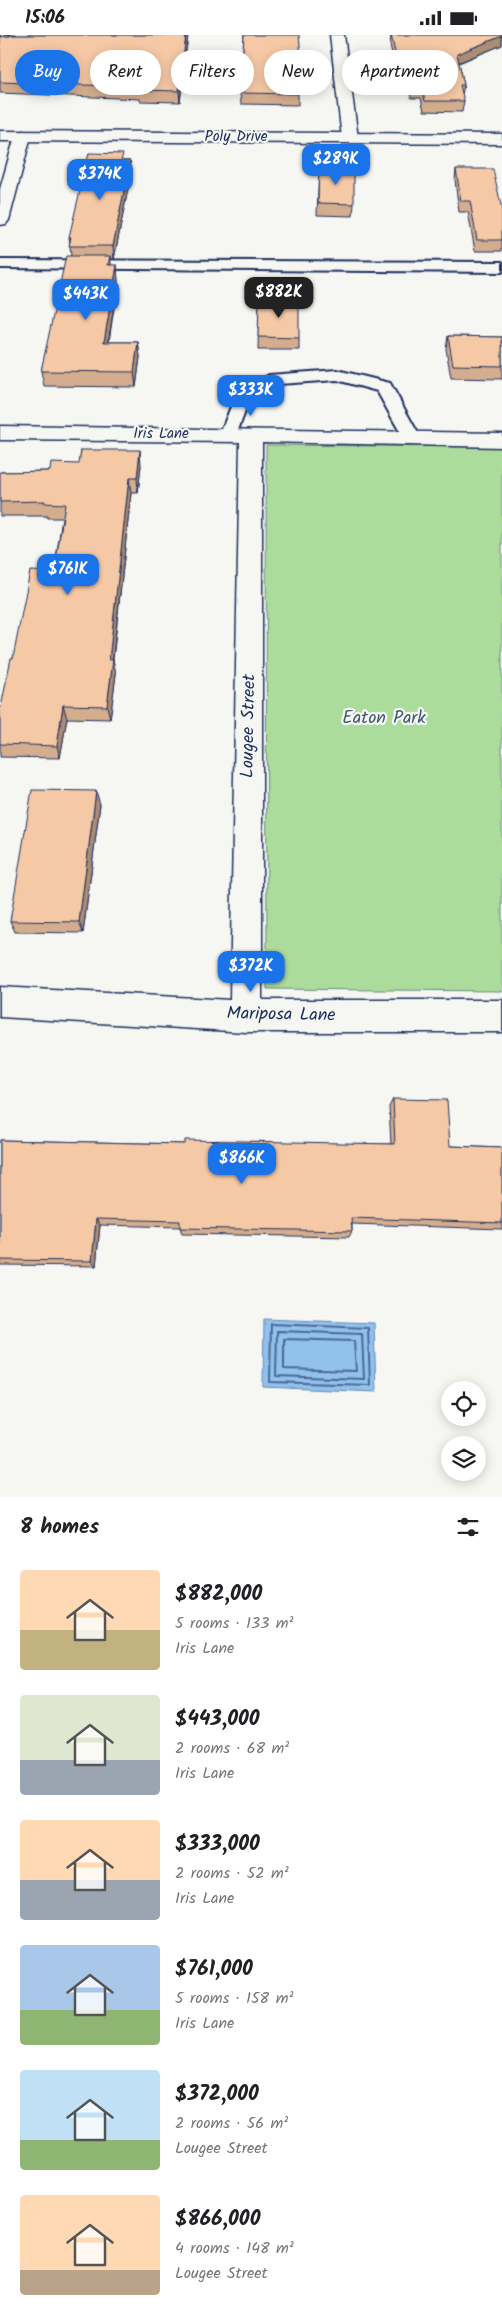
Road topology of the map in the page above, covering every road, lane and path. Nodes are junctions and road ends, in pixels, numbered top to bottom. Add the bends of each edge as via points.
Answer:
1 (8, 35) edge
2 (337, 35) edge
3 (0, 43) edge
4 (0, 135) edge
5 (23, 136) junction
6 (350, 138) junction
7 (502, 139) edge
8 (0, 220) edge
9 (0, 264) edge
10 (502, 267) edge
11 (0, 433) edge
12 (240, 435) junction
13 (412, 437) junction
14 (502, 440) edge
15 (0, 1002) edge
16 (502, 1016) edge
17 (246, 1017) junction

1 - 3 street via 5,43
2 - 6 street
4 - 5 street, Poly Drive
5 - 6 street, Poly Drive
5 - 8 street
6 - 7 street, Poly Drive
9 - 10 lane
11 - 12 street, Iris Lane
12 - 13 street, Iris Lane
12 - 13 lane via 242,398 275,379 337,375 384,387
12 - 17 street, Lougee Street
13 - 14 street, Iris Lane
15 - 17 street, Mariposa Lane
16 - 17 street, Mariposa Lane

